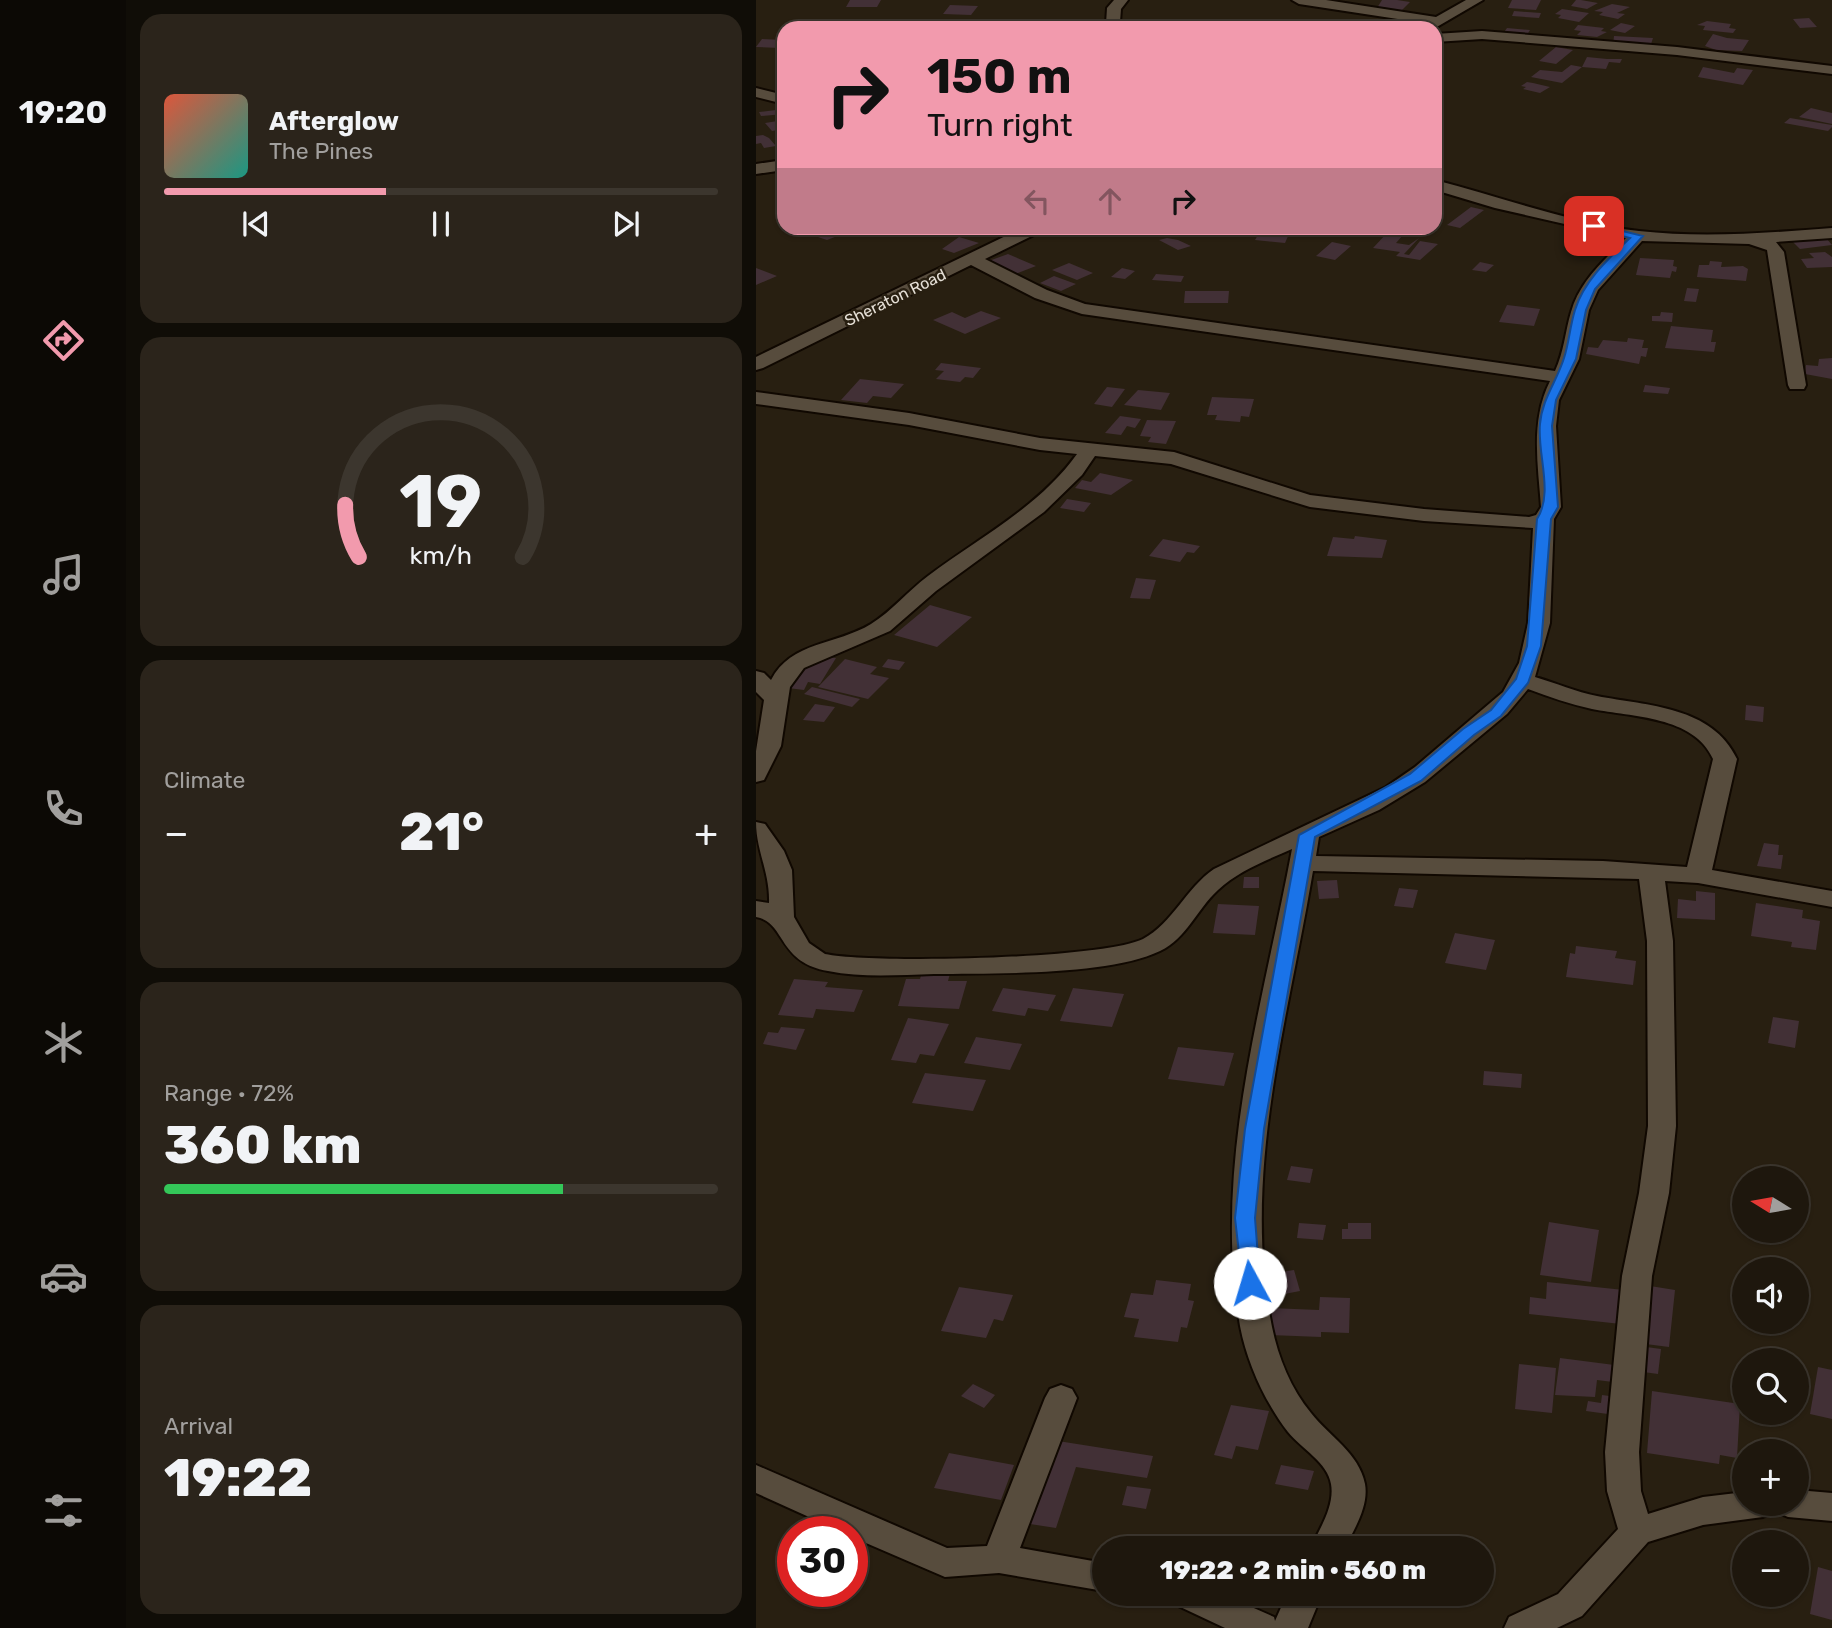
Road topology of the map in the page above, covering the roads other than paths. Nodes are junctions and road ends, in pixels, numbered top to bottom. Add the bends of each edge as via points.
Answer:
1 (1121, 0) edge
2 (1299, 0) edge
3 (1476, 0) edge
4 (1113, 21) edge
5 (1410, 21) edge
6 (1438, 21) edge
7 (1442, 37) edge
8 (1832, 70) edge
9 (756, 92) edge
10 (777, 98) edge
11 (777, 166) edge
12 (756, 169) edge
13 (1442, 188) edge
14 (1832, 233) edge
15 (1020, 235) edge
16 (1637, 236) junction
17 (1751, 239) junction
18 (972, 259) junction
19 (756, 364) edge
20 (1561, 377) junction
21 (1797, 385) dead end
22 (756, 398) edge
23 (1090, 449) junction
24 (1544, 519) junction
25 (756, 678) edge
26 (1523, 680) junction
27 (775, 699) junction
28 (756, 775) edge
29 (756, 829) edge
30 (1305, 849) junction
31 (1651, 872) junction
32 (1698, 875) junction
33 (1832, 899) edge
34 (756, 909) edge
35 (782, 917) junction
36 (1061, 1398) dead end
37 (756, 1478) edge
38 (1809, 1505) edge
39 (1732, 1507) edge
40 (1832, 1507) edge
41 (1636, 1532) junction
42 (1333, 1536) edge
43 (999, 1559) junction
44 (1092, 1575) edge
45 (1212, 1606) edge
46 (1300, 1606) edge
47 (1261, 1628) edge
48 (1290, 1628) edge
49 (1522, 1628) edge

1 - 4 street via 1114,8
2 - 5 street
3 - 6 street
7 - 8 street via 1482,35 1677,51
9 - 10 street
11 - 12 street
13 - 16 street
14 - 17 street
15 - 18 street, Sheraton Road
16 - 17 street
16 - 20 street via 1590,289
17 - 21 street via 1774,247 1776,252
18 - 19 street, Sheraton Road
18 - 20 street via 1082,309
20 - 24 street via 1550,400 1546,426 1551,507
22 - 23 street
23 - 24 street via 1174,458 1310,501 1513,524
23 - 27 street via 1077,472 1045,500 893,618 873,632 796,663 783,678
24 - 26 street via 1539,614
25 - 27 street
26 - 30 street via 1496,713 1416,778
26 - 32 street via 1579,699 1659,714 1713,735 1723,746 1725,759
27 - 28 street via 771,750
29 - 35 street via 776,855 784,886
30 - 31 street
30 - 35 street via 1223,874 1200,894 1172,932 1131,952 999,964 846,965 820,962 804,954
30 - 42 street via 1263,1069 1245,1229 1256,1328 1275,1384 1300,1422 1337,1462 1348,1484 1343,1516
31 - 32 street
31 - 41 street via 1660,941 1662,1126 1637,1276 1622,1452 1624,1491
32 - 33 street
34 - 35 street
36 - 43 street
37 - 43 street via 945,1563
38 - 40 street
39 - 41 street via 1703,1511
41 - 49 street via 1570,1605
43 - 44 street
45 - 47 street
46 - 48 street

